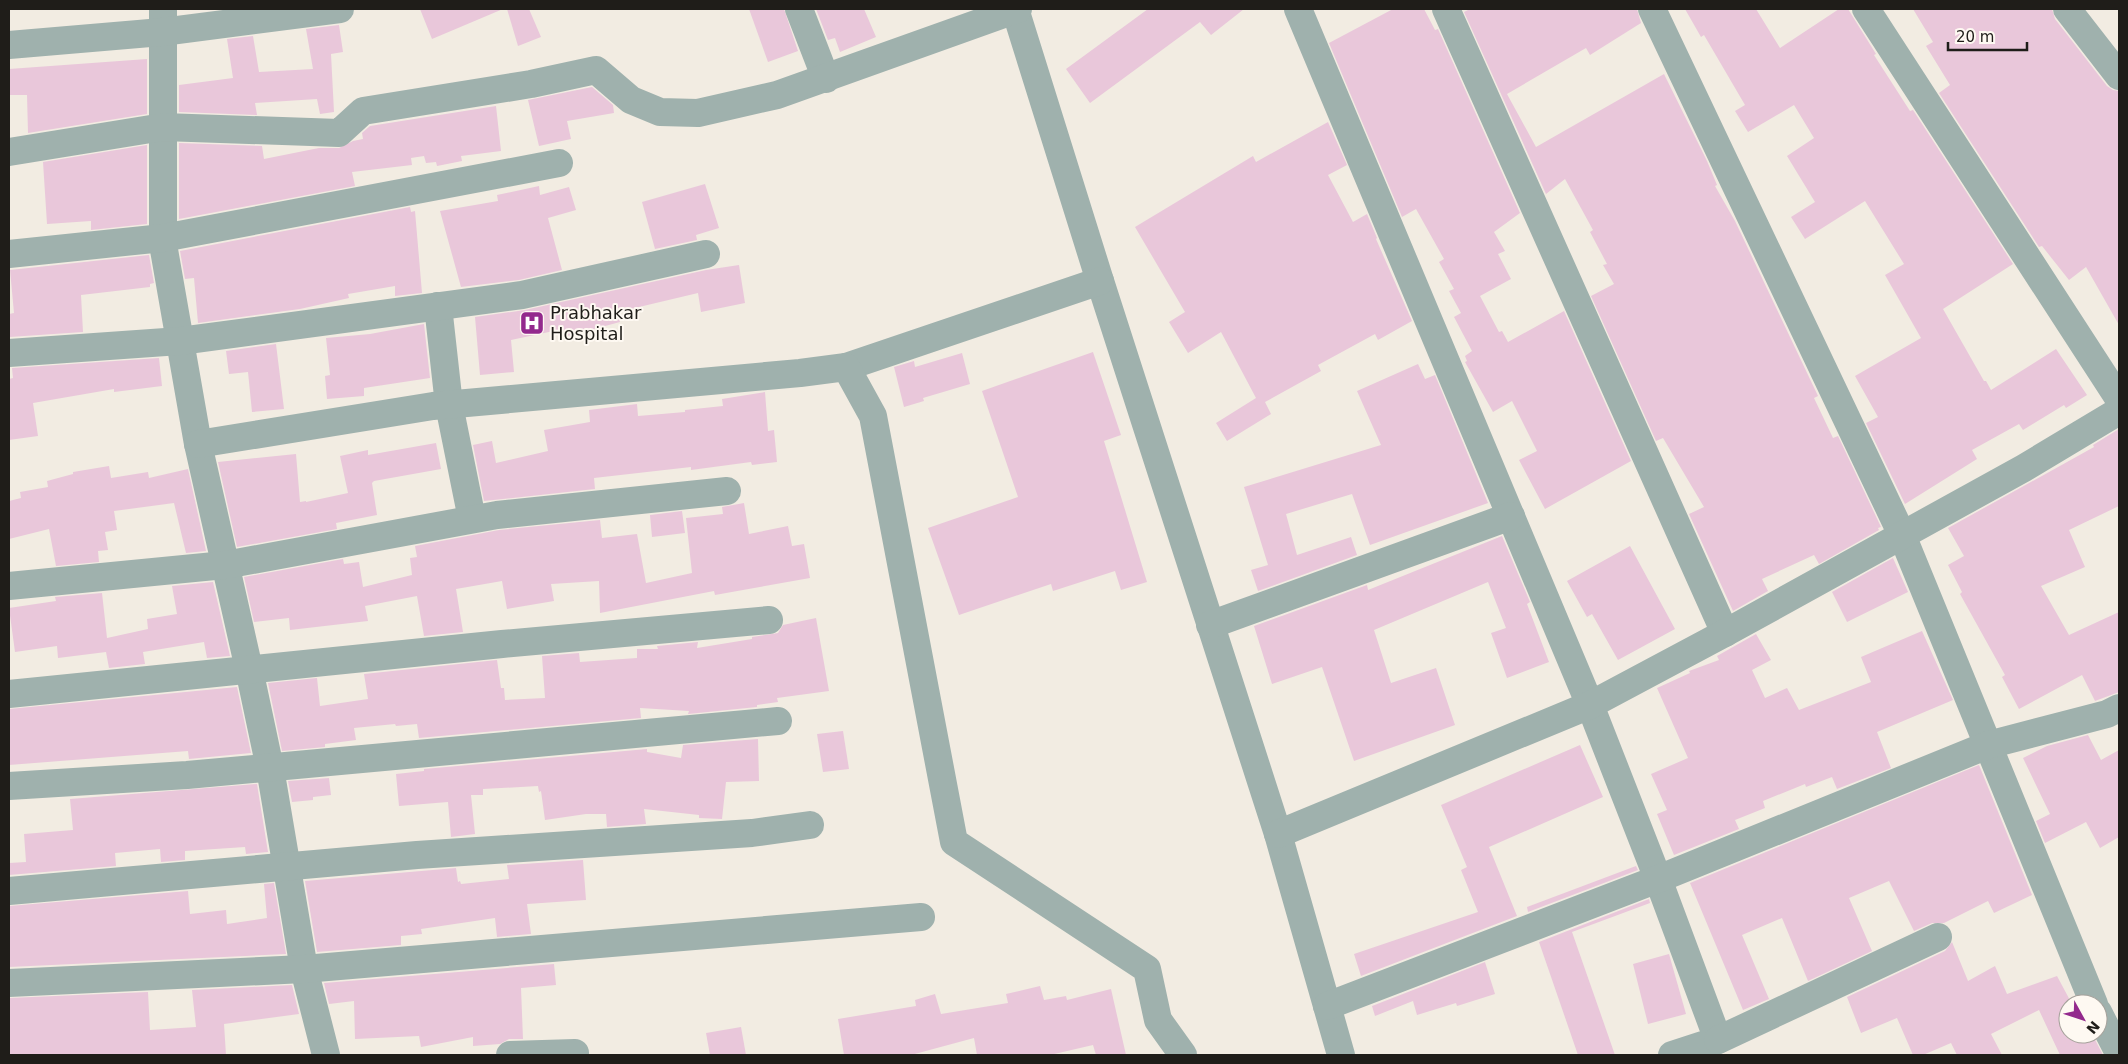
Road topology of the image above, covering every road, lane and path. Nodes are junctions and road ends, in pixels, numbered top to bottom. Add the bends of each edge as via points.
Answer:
1 (340, 9) edge
2 (799, 9) edge
3 (1016, 9) edge
4 (1298, 9) edge
5 (1446, 9) edge
6 (1652, 9) edge
7 (1866, 9) edge
8 (2067, 9) edge
9 (162, 21) edge
10 (9, 44) edge
11 (2119, 76) edge
12 (826, 79) junction
13 (163, 128) junction
14 (9, 152) edge
15 (559, 163) dead end
16 (163, 238) junction
17 (9, 254) edge
18 (706, 254) dead end
19 (1100, 281) junction
20 (438, 306) junction
21 (180, 340) junction
22 (9, 353) edge
23 (846, 367) junction
24 (2119, 399) edge
25 (449, 405) junction
26 (2119, 411) edge
27 (198, 444) junction
28 (727, 491) dead end
29 (1511, 516) junction
30 (472, 519) junction
31 (1902, 535) junction
32 (225, 565) junction
33 (9, 586) edge
34 (769, 620) dead end
35 (1210, 625) junction
36 (1725, 633) junction
37 (249, 669) junction
38 (9, 694) edge
39 (1590, 705) junction
40 (2119, 708) edge
41 (778, 722) dead end
42 (1988, 746) junction
43 (270, 768) junction
44 (9, 786) edge
45 (810, 825) dead end
46 (1278, 834) junction
47 (286, 867) junction
48 (1658, 879) junction
49 (9, 891) edge
50 (921, 917) dead end
51 (1938, 937) dead end
52 (304, 969) junction
53 (9, 984) edge
54 (2090, 994) edge
55 (1327, 1006) junction
56 (2108, 1032) edge
57 (1718, 1040) junction
58 (575, 1053) dead end
59 (2119, 1053) edge
60 (326, 1055) edge
61 (510, 1055) edge
62 (1183, 1055) edge
63 (1341, 1055) edge
64 (1672, 1055) edge

1 - 9 street
2 - 12 street
3 - 12 street
3 - 19 street
4 - 29 street
5 - 36 street
6 - 31 street
7 - 24 street
8 - 11 street
9 - 10 street
9 - 13 street
12 - 13 street via 777,95 698,113 660,112 631,100 596,70 532,84 363,111 339,133
13 - 14 street
13 - 16 street
15 - 16 street
16 - 17 street
16 - 21 street
18 - 20 street via 522,295
19 - 23 street
19 - 35 street
20 - 21 street
20 - 25 street
21 - 22 street
21 - 27 street
23 - 25 street
23 - 62 street via 873,416 954,842 1147,969 1158,1020
25 - 27 street
25 - 30 street
26 - 31 street
27 - 32 street
28 - 30 street
29 - 35 street
29 - 39 street
30 - 32 street
31 - 36 street
31 - 42 street
32 - 33 street
32 - 37 street
34 - 37 street
35 - 46 street
36 - 39 street
37 - 38 street
37 - 43 street
39 - 46 street
39 - 48 street
40 - 42 street
41 - 43 street
42 - 48 street
42 - 54 street
43 - 44 street
43 - 47 street
45 - 47 street via 752,833
46 - 55 street
47 - 49 street
47 - 52 street
48 - 55 street
48 - 57 street
50 - 52 street
51 - 57 street
52 - 53 street
52 - 60 street
55 - 63 street
56 - 59 street
57 - 64 street
58 - 61 street

